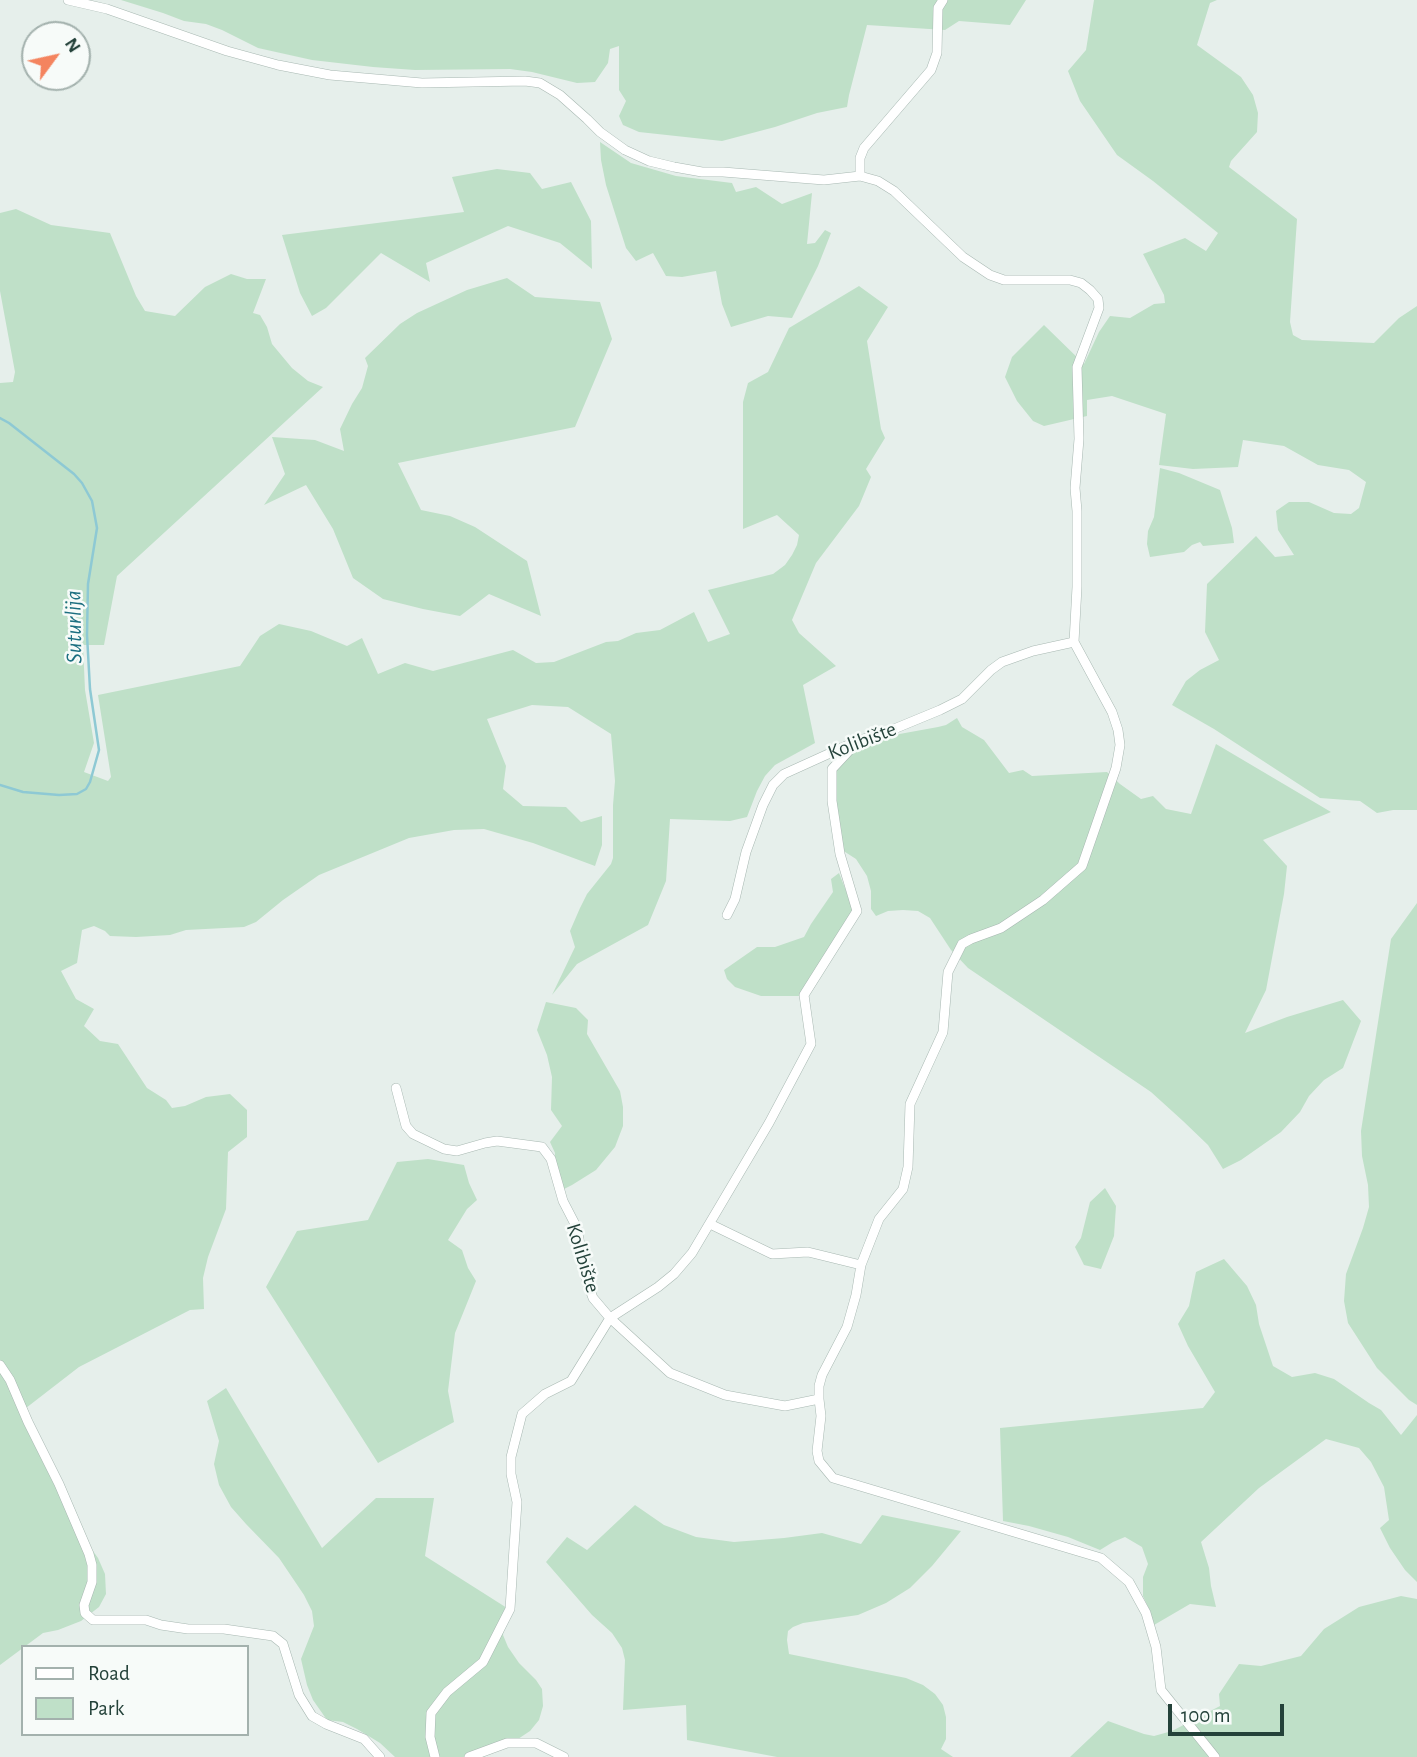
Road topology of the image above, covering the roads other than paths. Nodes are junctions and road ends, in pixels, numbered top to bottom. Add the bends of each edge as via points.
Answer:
1 (68, 0) edge
2 (943, 0) edge
3 (860, 176) junction
4 (1074, 642) junction
5 (859, 740) junction
6 (727, 915) dead end
7 (396, 1088) dead end
8 (710, 1224) junction
9 (861, 1265) junction
10 (610, 1318) junction
11 (0, 1365) edge
12 (819, 1399) junction
13 (380, 1757) edge
14 (435, 1757) edge
15 (469, 1757) edge
16 (564, 1757) edge
17 (1215, 1757) edge

1 - 3 street via 278,65 330,75 422,83 540,83 625,150 674,167 824,180
2 - 3 street via 938,8 937,54 931,70 864,148
3 - 4 street via 894,191 963,257 990,275 1004,280 1070,279 1098,299 1099,308 1077,367
4 - 5 street, Kolibište via 1002,662 962,699
4 - 9 street via 1118,730 1116,768 1082,866 1043,901 958,950 948,972 943,1032 910,1104 903,1189 879,1219
5 - 6 street, Kolibište via 784,774 773,785 762,805
5 - 8 street via 832,769 840,854 858,911 804,995 811,1044
7 - 10 street, Kolibište via 406,1126 444,1149 457,1151 497,1141 542,1147 551,1159 563,1201 577,1228 593,1298
8 - 9 street via 772,1254 808,1252
8 - 10 street via 674,1274
9 - 12 street via 847,1327 822,1375
10 - 12 street, Kolibište via 670,1373 725,1395 785,1406
10 - 14 street via 572,1381 545,1394 522,1414 511,1457 517,1502 510,1609 483,1662 447,1692 432,1713 430,1737
11 - 13 street via 89,1553 92,1582 85,1613 93,1620 146,1620 188,1629 274,1636 283,1644 299,1695 312,1716 364,1739
12 - 17 street via 817,1451 833,1478 1101,1558 1129,1582 1156,1647 1161,1690
15 - 16 street via 508,1743 536,1743

